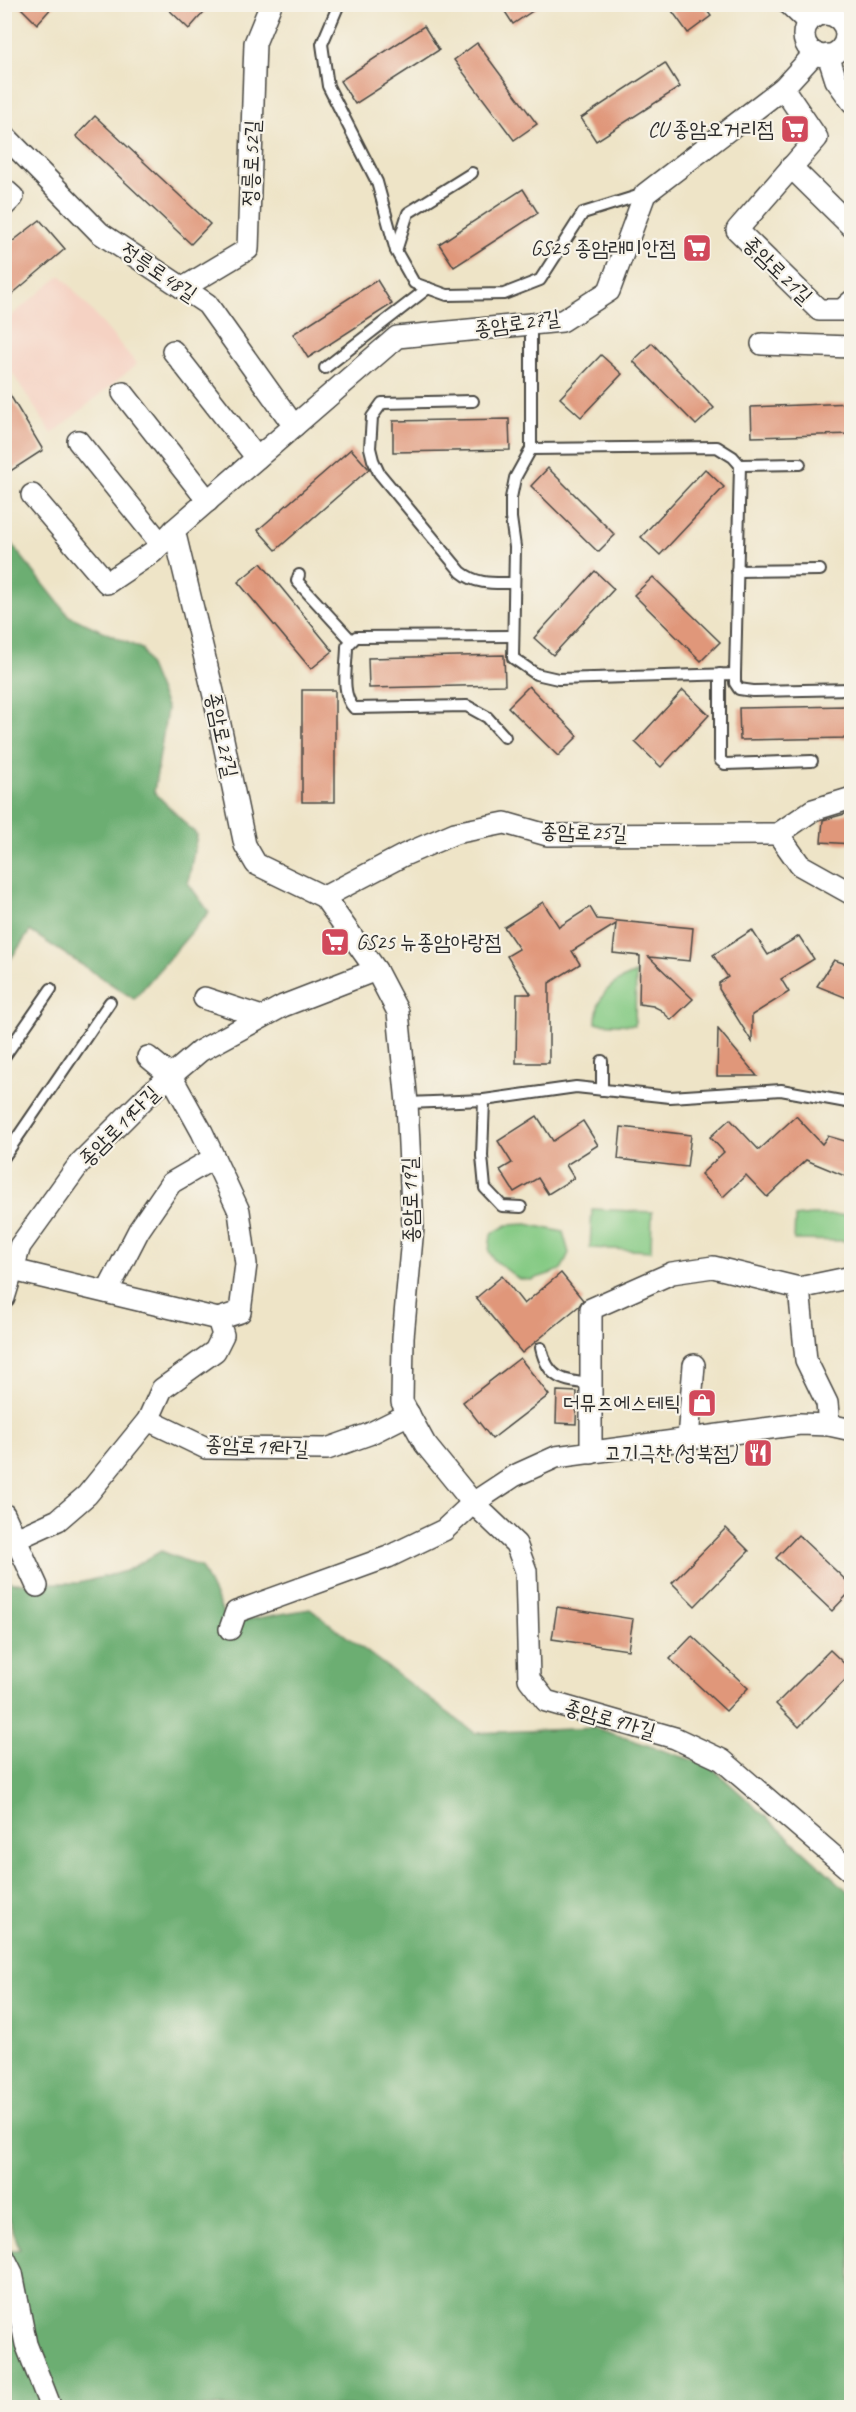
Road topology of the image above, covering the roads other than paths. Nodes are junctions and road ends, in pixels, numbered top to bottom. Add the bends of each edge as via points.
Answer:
1 (272, 4) edge
2 (339, 4) edge
3 (789, 4) edge
4 (838, 10) edge
5 (808, 22) junction
6 (834, 49) edge
7 (783, 88) junction
8 (852, 102) edge
9 (4, 135) edge
10 (791, 167) junction
11 (472, 173) dead end
12 (4, 189) edge
13 (645, 194) junction
14 (4, 206) edge
15 (852, 227) edge
16 (396, 251) junction
17 (183, 288) junction
18 (428, 288) junction
19 (852, 301) edge
20 (531, 324) junction
21 (762, 344) dead end
22 (852, 347) edge
23 (173, 351) dead end
24 (325, 368) dead end
25 (123, 393) dead end
26 (473, 401) dead end
27 (294, 426) junction
28 (78, 441) dead end
29 (531, 449) junction
30 (257, 458) junction
31 (800, 464) dead end
32 (740, 465) junction
33 (32, 495) dead end
34 (208, 501) junction
35 (167, 537) junction
36 (819, 570) dead end
37 (737, 571) junction
38 (299, 575) dead end
39 (514, 583) junction
40 (512, 636) junction
41 (351, 640) junction
42 (720, 674) junction
43 (735, 674) junction
44 (852, 689) edge
45 (505, 737) dead end
46 (812, 761) dead end
47 (852, 798) edge
48 (778, 834) junction
49 (852, 894) edge
50 (324, 897) junction
51 (376, 970) junction
52 (51, 989) dead end
53 (204, 998) dead end
54 (110, 1002) dead end
55 (262, 1017) junction
56 (4, 1057) edge
57 (148, 1057) dead end
58 (602, 1061) dead end
59 (171, 1076) junction
60 (602, 1090) junction
61 (484, 1100) junction
62 (852, 1102) edge
63 (407, 1103) junction
64 (4, 1157) edge
65 (214, 1158) junction
66 (521, 1207) dead end
67 (13, 1270) junction
68 (852, 1277) edge
69 (799, 1288) junction
70 (107, 1292) junction
71 (4, 1298) edge
72 (218, 1319) junction
73 (541, 1348) dead end
74 (694, 1365) dead end
75 (591, 1384) junction
76 (409, 1414) junction
77 (147, 1420) junction
78 (829, 1425) junction
79 (852, 1430) edge
80 (688, 1438) junction
81 (591, 1453) junction
82 (472, 1503) junction
83 (4, 1514) edge
84 (15, 1539) junction
85 (37, 1586) dead end
86 (230, 1629) dead end
87 (852, 1872) edge
88 (4, 2257) edge
89 (51, 2408) edge

1 - 17 street, 정릉로52길 via 255,43 248,249
2 - 16 lane via 322,44 328,86 377,182
3 - 5 street
4 - 5 street via 817,15
4 - 6 street via 846,36
5 - 6 street via 804,37 809,49
6 - 7 street
6 - 8 street via 836,80
7 - 10 street via 817,138
7 - 13 street
9 - 17 street, 정릉로48길 via 100,233
10 - 15 street
10 - 19 street, 종암로21길 via 737,230 819,310 842,310
11 - 16 lane via 408,213
12 - 14 street via 13,197
13 - 18 lane via 583,213 540,280 504,294 447,295
13 - 20 street, 종암로27길 via 609,291 562,321
16 - 18 lane via 414,283
17 - 27 street, 정릉로48길 via 207,304
18 - 24 lane
20 - 27 street, 종암로27길 via 397,337
20 - 29 lane
21 - 22 street
23 - 30 street
25 - 34 street
26 - 39 lane via 382,403 372,417 370,448 379,473 461,572 485,583
27 - 30 street, 종암로27길
28 - 35 street, 종암로27길
29 - 32 lane via 717,447
29 - 39 lane via 515,478 511,498
30 - 34 street, 종암로27길
31 - 32 lane
32 - 37 lane
33 - 35 street, 종암로27길 via 107,583 153,552
34 - 35 street, 종암로27길
35 - 50 street, 종암로27길 via 214,696 245,845 256,864
36 - 37 lane
37 - 43 lane
38 - 41 lane via 297,581
39 - 40 lane
40 - 41 lane via 366,636
40 - 42 lane via 513,658 536,674 558,679
41 - 45 lane via 347,646 346,694 354,708 467,705 487,717
42 - 43 lane
42 - 46 lane via 720,760 725,764
43 - 44 lane via 739,689 753,691
47 - 48 street via 813,810
48 - 49 street via 800,865
48 - 50 street, 종암로25길 via 548,835 505,824 455,833
50 - 51 street, 종암로19길
51 - 55 street, 종암로19다길
51 - 63 street, 종암로19길 via 398,1012
52 - 56 lane
53 - 55 street
54 - 64 lane
55 - 59 street, 종암로19다길 via 200,1051
57 - 59 street
58 - 60 lane
59 - 65 street
59 - 67 street, 종암로19다길 via 80,1163 20,1246
60 - 61 lane via 576,1087
60 - 62 lane via 670,1097 781,1090
61 - 63 lane
61 - 66 lane via 484,1188 502,1206
63 - 76 street, 종암로19길 via 413,1227 403,1337 402,1402
65 - 70 street via 171,1183 139,1230
65 - 72 street via 239,1211 246,1264 240,1312
67 - 70 street
67 - 71 street, 종암로19다길
68 - 69 street
69 - 75 street via 713,1267 672,1273 591,1309
69 - 78 street via 806,1360 827,1403
70 - 72 street
72 - 77 street via 223,1335 214,1350 162,1389
73 - 75 lane via 543,1361 553,1374 567,1381
74 - 80 street
75 - 81 street
76 - 77 street, 종암로19라길 via 327,1449 206,1448
76 - 82 street, 종암로19길 via 425,1444
77 - 84 street via 87,1495 58,1521
78 - 79 street
78 - 80 street via 800,1424
80 - 81 street
81 - 82 street via 556,1457 514,1476
82 - 86 street via 444,1530 388,1557 236,1612
82 - 87 street, 종암로9가길 via 516,1544 526,1571 529,1679 546,1701 675,1738 722,1760
83 - 84 street
84 - 85 street
88 - 89 street via 12,2273 26,2344

